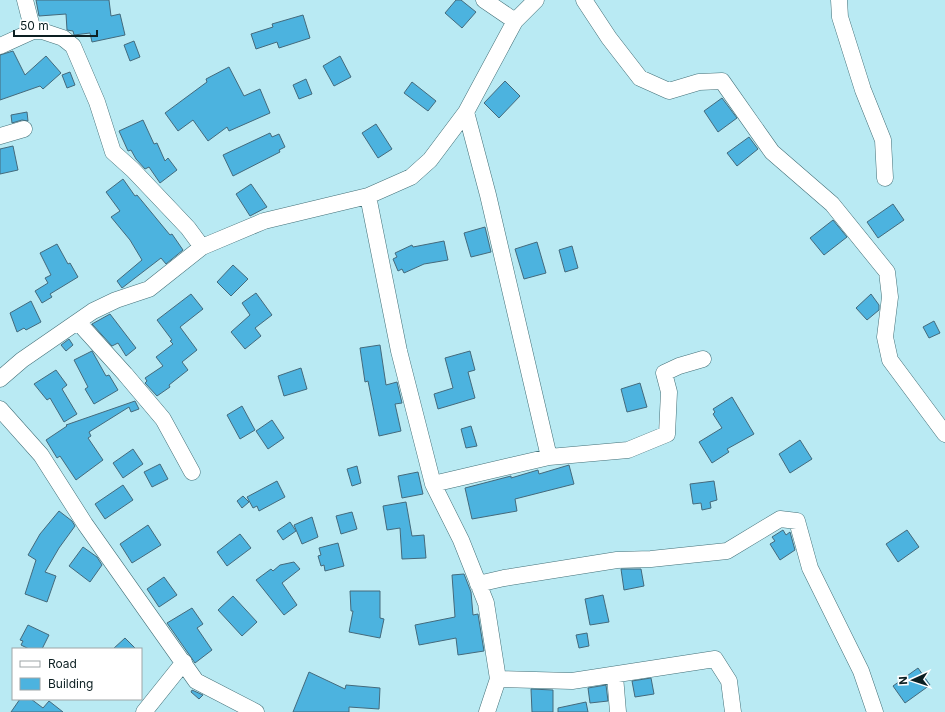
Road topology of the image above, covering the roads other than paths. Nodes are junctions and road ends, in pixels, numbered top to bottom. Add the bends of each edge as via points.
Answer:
1 (26, 0) edge
2 (484, 0) edge
3 (536, 0) edge
4 (584, 0) edge
5 (839, 0) edge
6 (515, 20) junction
7 (33, 31) junction
8 (0, 46) edge
9 (466, 112) junction
10 (24, 129) dead end
11 (0, 136) edge
12 (885, 178) dead end
13 (368, 196) junction
14 (202, 246) junction
15 (78, 322) junction
16 (703, 359) dead end
17 (0, 379) edge
18 (0, 409) edge
19 (945, 434) edge
20 (549, 457) junction
21 (192, 472) dead end
22 (433, 484) junction
23 (478, 584) junction
24 (184, 662) junction
25 (615, 676) junction
26 (498, 679) junction
27 (144, 712) edge
28 (256, 712) edge
29 (487, 712) edge
30 (618, 712) edge
31 (733, 712) edge
32 (875, 712) edge

1 - 7 street
2 - 6 street
3 - 6 street
4 - 19 street via 640,78 669,91 700,82 722,82 772,152 832,204 887,272 890,297 885,337 890,360
5 - 12 street via 840,17 860,83 883,140
6 - 9 street
7 - 8 street
7 - 14 street via 42,31 63,38 73,46 97,102 113,152 188,228
9 - 13 street via 430,160 411,177
9 - 20 street
10 - 11 street
13 - 14 street via 264,221
13 - 22 street via 398,351
14 - 15 street via 149,289 116,300 93,311
15 - 17 street via 22,360
15 - 21 street via 163,419
16 - 20 street via 664,373 669,392 668,434 628,450
18 - 24 street via 41,455 85,524
20 - 22 street
22 - 23 street via 461,540
23 - 26 street via 486,603
23 - 32 street via 617,560 727,551 780,519 797,522 810,568 861,671
24 - 27 street
24 - 28 street via 196,681
25 - 26 street via 572,681
25 - 30 street
25 - 31 street via 715,659 729,681
26 - 29 street

